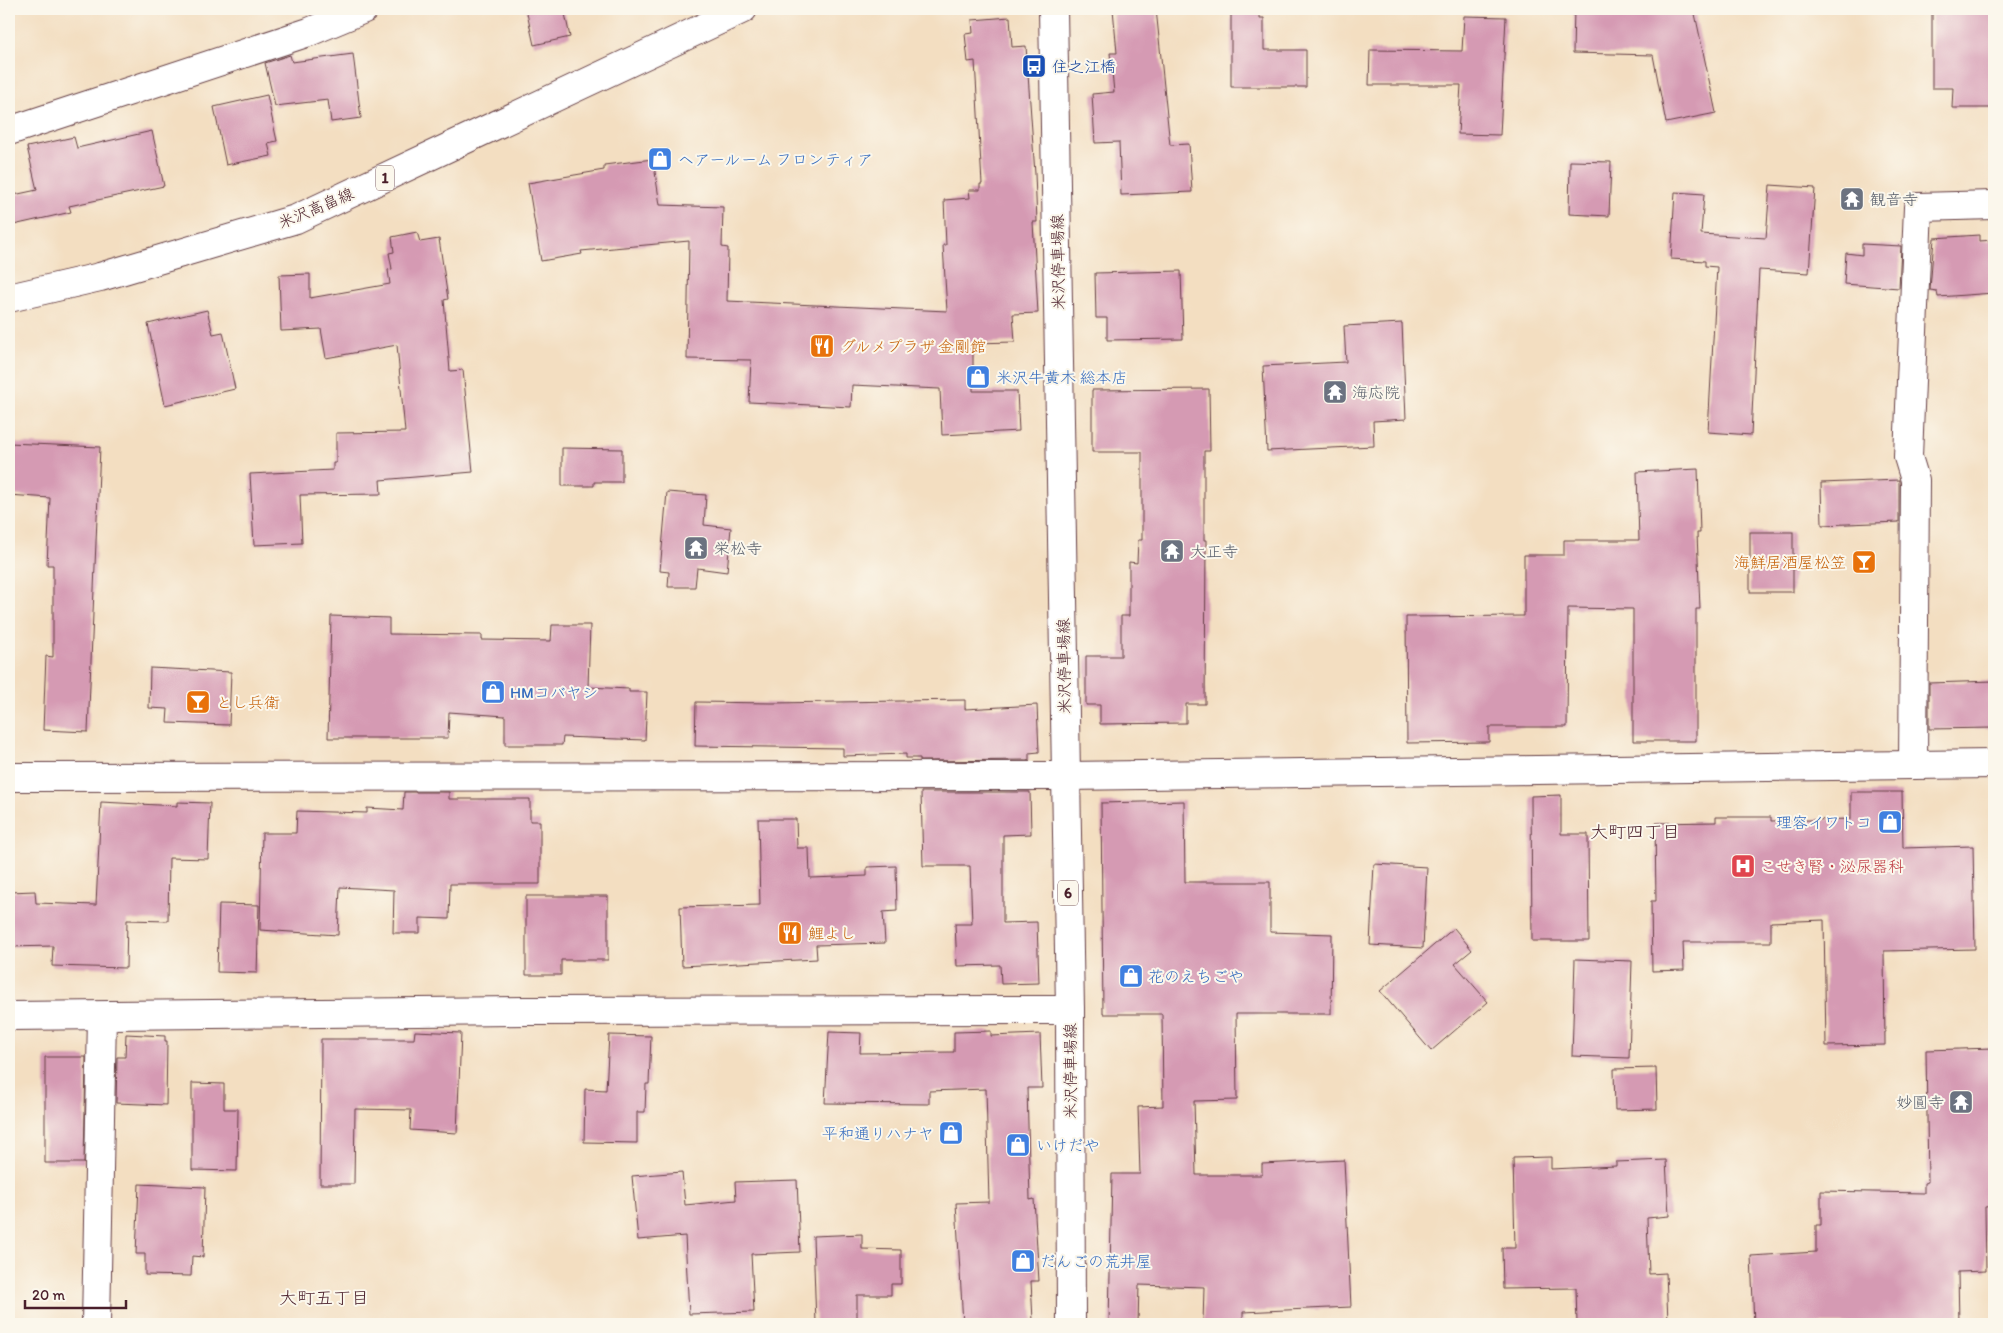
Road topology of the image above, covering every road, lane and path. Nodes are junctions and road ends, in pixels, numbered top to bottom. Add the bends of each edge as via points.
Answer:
1 (364, 9) edge
2 (743, 9) edge
3 (1054, 9) edge
4 (9, 131) edge
5 (1994, 205) edge
6 (9, 298) edge
7 (1994, 764) edge
8 (1913, 765) junction
9 (1066, 776) junction
10 (9, 777) edge
11 (1070, 1010) junction
12 (9, 1016) edge
13 (102, 1016) junction
14 (96, 1324) edge
15 (1071, 1324) edge

1 - 4 street via 309,32
2 - 6 street, 米沢高畠線 / 1 via 296,219 100,277
3 - 9 street, 米沢停車場線 / 6
5 - 8 street via 1918,207 1908,457 1915,480
7 - 8 street
8 - 9 street
9 - 10 street
9 - 11 street, 米沢停車場線 / 6
11 - 13 street
11 - 15 street, 米沢停車場線 / 6
12 - 13 street
13 - 14 street

